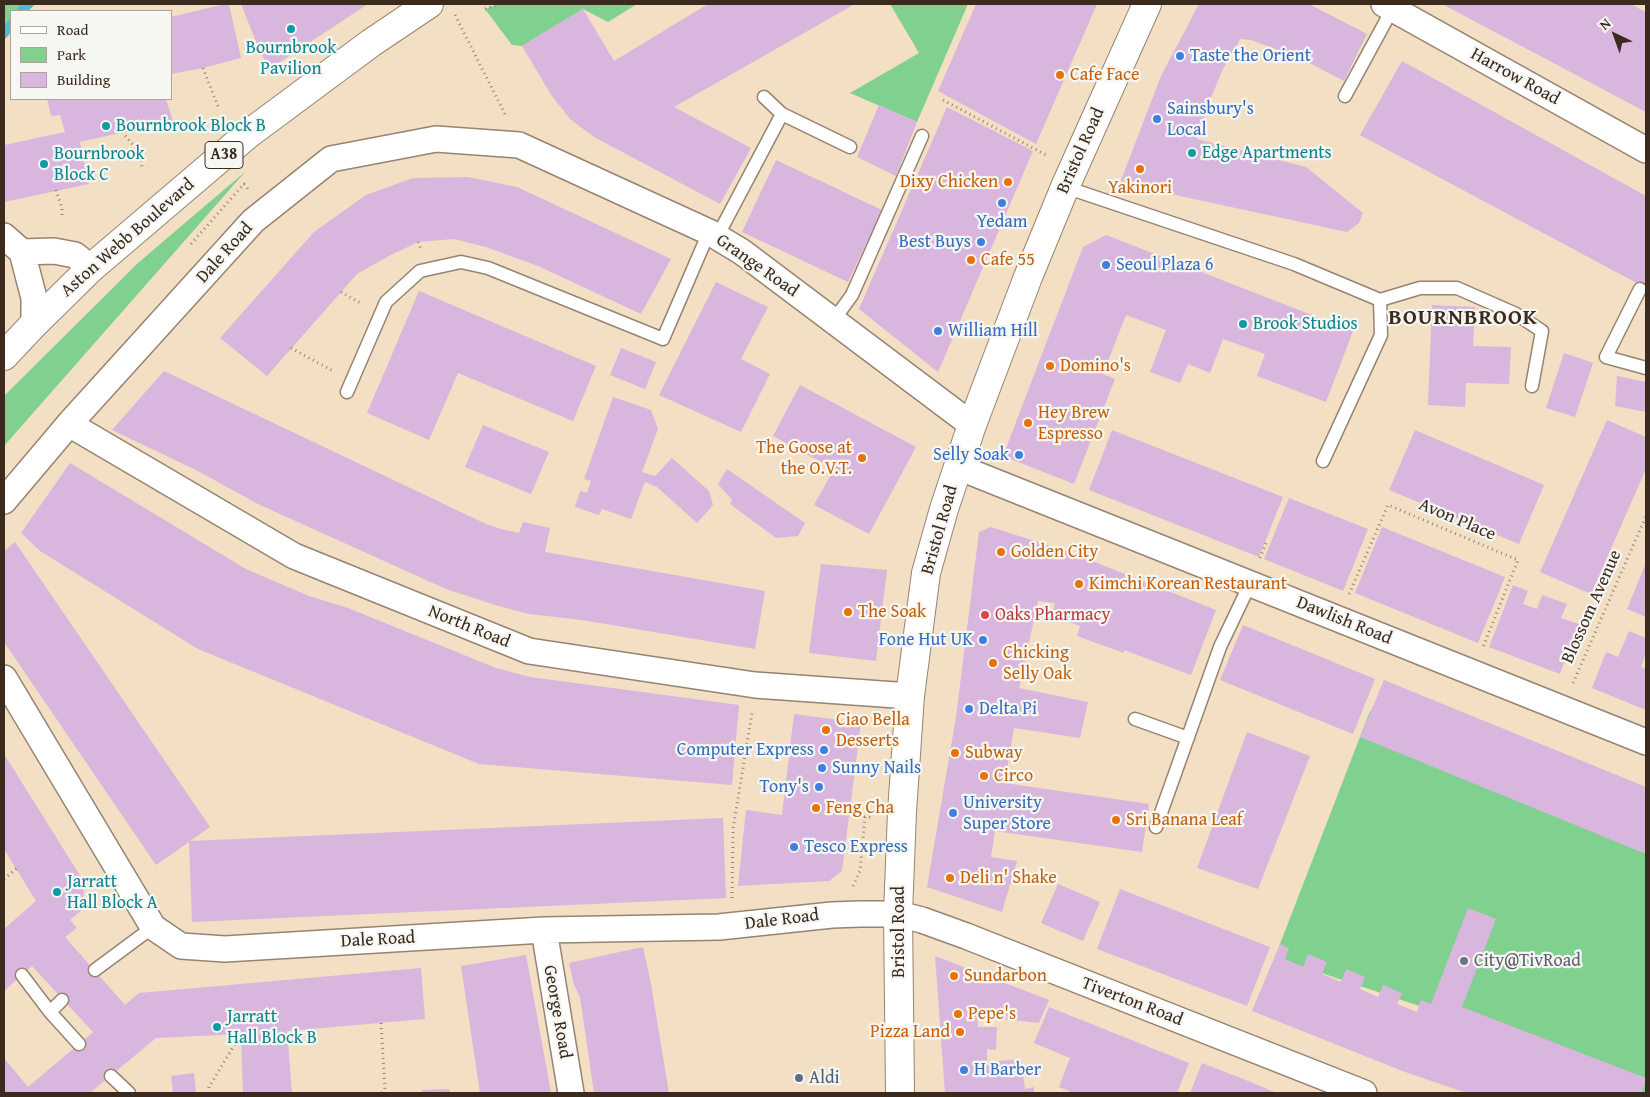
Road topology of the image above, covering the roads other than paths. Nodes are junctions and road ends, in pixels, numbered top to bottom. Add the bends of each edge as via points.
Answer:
1 (1147, 4) edge
2 (1390, 5) edge
3 (440, 7) edge
4 (1345, 96) dead end
5 (764, 97) dead end
6 (782, 114) junction
7 (922, 136) dead end
8 (519, 145) joint
9 (850, 147) dead end
10 (1646, 150) edge
11 (1069, 178) junction
12 (713, 234) junction
13 (4, 236) edge
14 (22, 252) junction
15 (91, 268) junction
16 (1640, 289) dead end
17 (1380, 300) junction
18 (833, 321) junction
19 (34, 324) junction
20 (4, 356) edge
21 (1646, 368) edge
22 (1532, 386) dead end
23 (349, 387) road end
24 (70, 424) junction
25 (972, 425) junction
26 (1323, 461) dead end
27 (958, 467) junction
28 (4, 501) edge
29 (1250, 584) junction
30 (4, 678) edge
31 (910, 696) junction
32 (1135, 719) dead end
33 (1188, 738) junction
34 (1646, 742) edge
35 (1156, 827) dead end
36 (898, 914) junction
37 (153, 927) junction
38 (544, 930) junction
39 (95, 970) dead end
40 (22, 975) dead end
41 (62, 1000) dead end
42 (50, 1012) junction
43 (79, 1044) dead end
44 (111, 1076) dead end
45 (129, 1093) edge
46 (571, 1093) edge
47 (900, 1093) edge
48 (1364, 1093) edge

1 - 11 main road, Bristol Road
2 - 4 lane
2 - 10 street, Harrow Road
3 - 15 main road, Aston Webb Boulevard / A38 via 371,43 247,134
5 - 6 lane
6 - 9 lane
6 - 12 lane
7 - 18 lane via 852,295
8 - 12 street, Grange Road
8 - 24 street, Dale Road via 436,139 331,159 253,221
11 - 17 lane
11 - 25 main road, Bristol Road
12 - 18 street, Grange Road
12 - 23 lane via 663,339 488,268 460,262 420,270 386,302
13 - 14 street
14 - 15 street via 54,250 75,255
14 - 19 street via 34,298
15 - 19 main road, Aston Webb Boulevard / A38
16 - 21 lane via 1606,357
17 - 22 lane via 1420,288 1457,288 1516,314 1542,331
17 - 26 lane via 1381,335
18 - 25 street, Grange Road
19 - 20 main road, Aston Webb Boulevard / A38
24 - 28 street, Dale Road
24 - 31 street, North Road via 294,556 529,651 755,685
25 - 27 main road, Bristol Road
27 - 29 street, Dawlish Road
27 - 31 main road, Bristol Road via 926,573
29 - 33 lane via 1220,647
29 - 34 street, Dawlish Road
30 - 37 street, Dale Road
31 - 36 main road, Bristol Road
32 - 33 lane
33 - 35 lane
36 - 38 street, Dale Road via 832,915 735,926
36 - 47 main road, Bristol Road
36 - 48 street, Tiverton Road via 966,936
37 - 38 street, Dale Road via 181,946 225,948
37 - 39 lane
38 - 46 street, George Road
40 - 42 lane
41 - 42 lane
42 - 43 lane
44 - 45 lane

